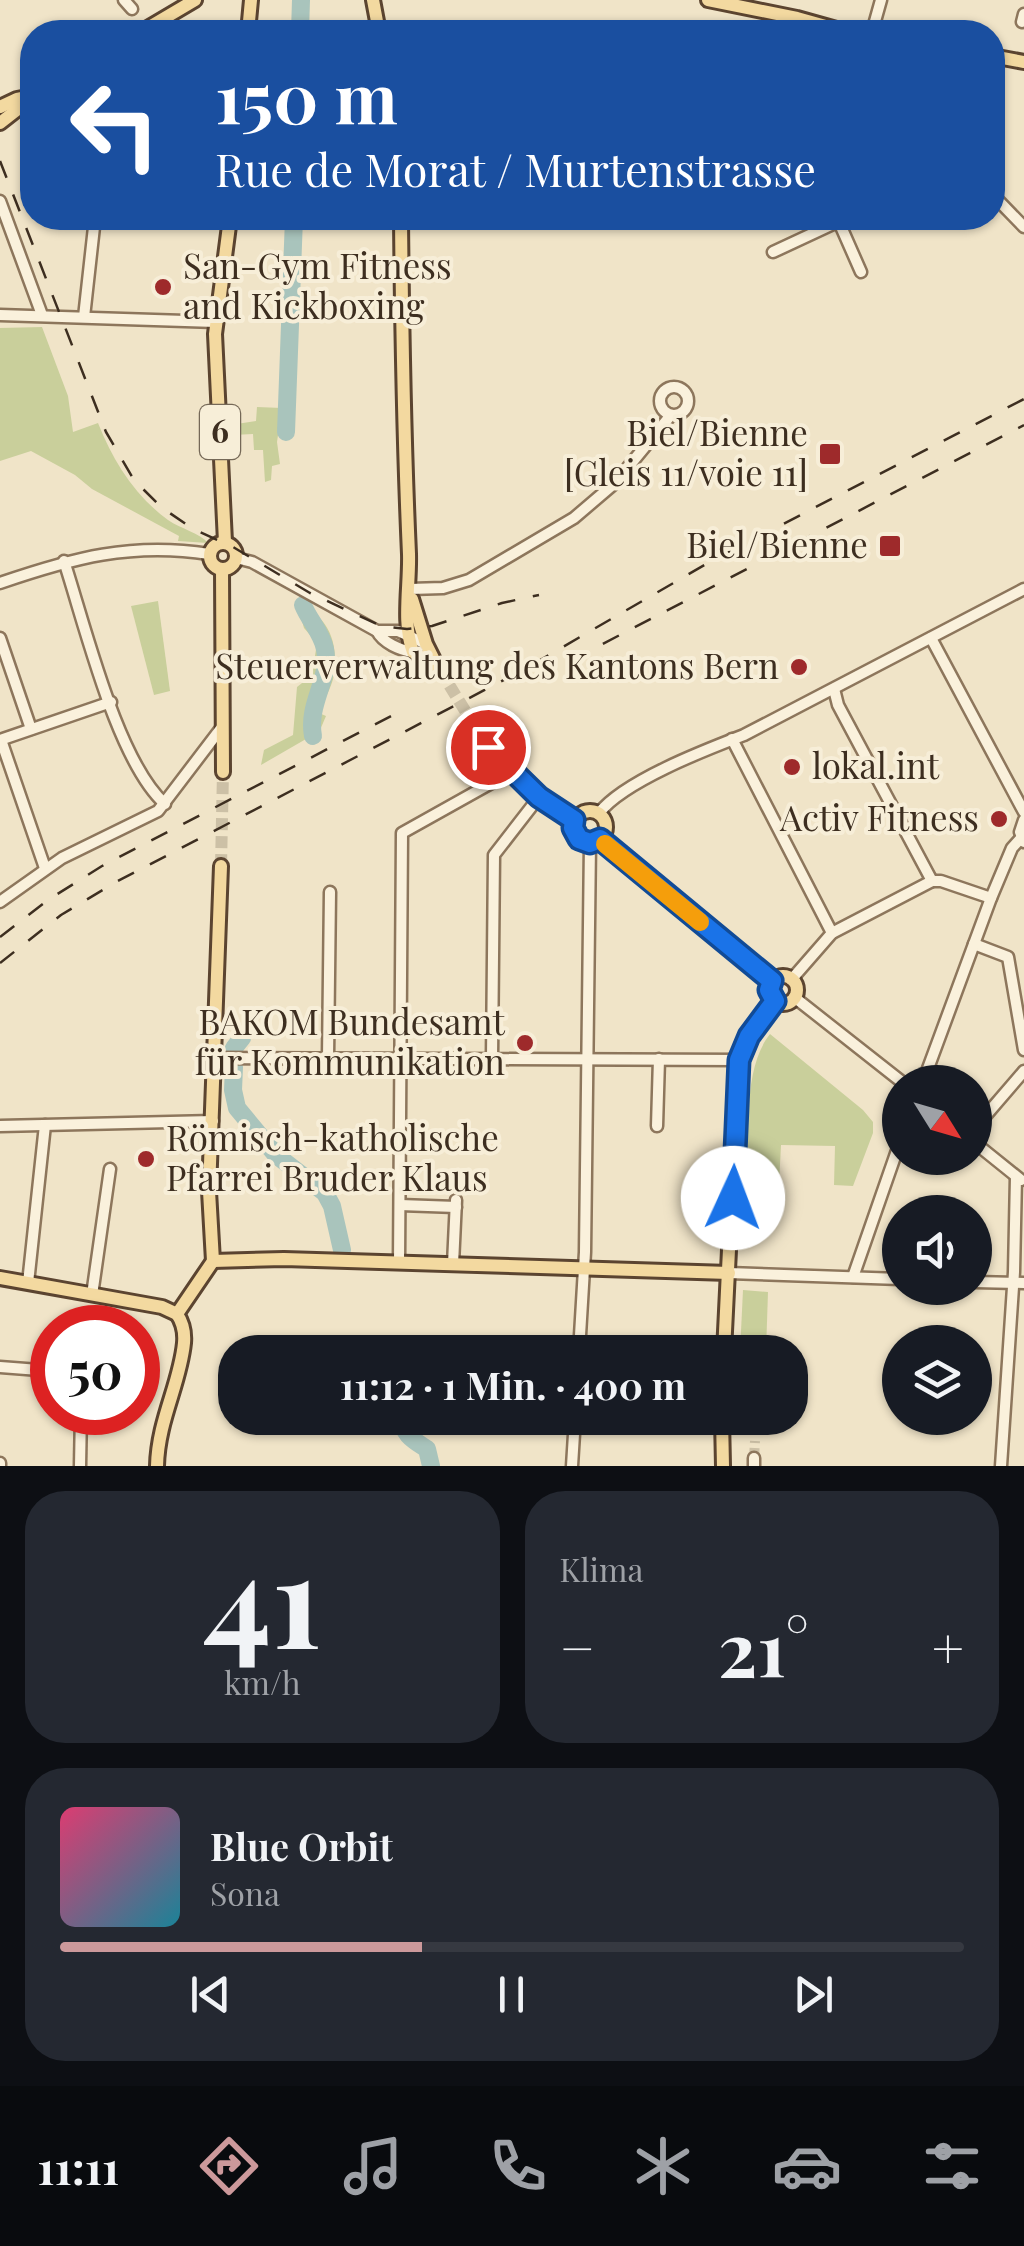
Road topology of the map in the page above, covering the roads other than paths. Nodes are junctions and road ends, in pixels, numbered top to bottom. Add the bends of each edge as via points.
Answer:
1 (195, 0) edge
2 (708, 0) edge
3 (161, 20) edge
4 (800, 20) edge
5 (20, 107) edge
6 (0, 124) edge
7 (0, 200) edge
8 (1005, 207) edge
9 (1024, 227) edge
10 (94, 230) edge
11 (228, 230) edge
12 (401, 230) edge
13 (820, 230) edge
14 (846, 230) edge
15 (773, 252) dead end
16 (861, 272) dead end
17 (0, 315) edge
18 (42, 315) junction
19 (84, 318) junction
20 (216, 322) junction
21 (671, 415) dead end
22 (225, 542) junction
23 (209, 554) junction
24 (236, 558) junction
25 (64, 561) junction
26 (222, 569) junction
27 (0, 584) edge
28 (410, 590) junction
29 (1023, 591) edge
30 (377, 631) junction
31 (408, 634) junction
32 (0, 638) edge
33 (931, 638) junction
34 (426, 644) junction
35 (413, 652) junction
36 (834, 689) junction
37 (111, 702) junction
38 (222, 727) junction
39 (32, 729) junction
40 (477, 730) tunnel mouth
41 (0, 740) edge
42 (732, 740) junction
43 (223, 772) tunnel mouth
44 (510, 772) junction
45 (539, 797) junction
46 (165, 804) junction
47 (1024, 812) edge
48 (599, 814) junction
49 (574, 820) junction
50 (1024, 820) edge
51 (1023, 840) edge
52 (595, 841) junction
53 (220, 866) tunnel mouth
54 (45, 868) junction
55 (932, 881) junction
56 (330, 892) dead end
57 (991, 898) junction
58 (0, 902) edge
59 (832, 933) junction
60 (974, 944) junction
61 (792, 980) junction
62 (772, 981) junction
63 (794, 997) junction
64 (775, 1001) junction
65 (1024, 1050) edge
66 (214, 1058) junction
67 (328, 1058) junction
68 (400, 1058) junction
69 (492, 1058) junction
70 (658, 1058) junction
71 (586, 1059) junction
72 (739, 1060) junction
73 (929, 1065) edge
74 (882, 1066) edge
75 (1024, 1071) edge
76 (992, 1108) edge
77 (212, 1122) junction
78 (45, 1124) junction
79 (0, 1126) edge
80 (657, 1126) dead end
81 (992, 1157) edge
82 (110, 1168) dead end
83 (888, 1175) edge
84 (1020, 1180) edge
85 (400, 1205) junction
86 (213, 1262) junction
87 (400, 1262) junction
88 (454, 1264) junction
89 (584, 1269) junction
90 (729, 1273) junction
91 (852, 1277) junction
92 (882, 1278) edge
93 (0, 1281) edge
94 (992, 1282) edge
95 (1018, 1283) edge
96 (28, 1284) junction
97 (92, 1295) junction
98 (177, 1314) junction
99 (580, 1335) edge
100 (725, 1335) edge
101 (0, 1368) edge
102 (30, 1370) edge
103 (16, 1378) dead end
104 (81, 1435) edge
105 (574, 1435) edge
106 (722, 1435) edge
107 (80, 1466) edge
108 (156, 1466) edge
109 (572, 1466) edge
110 (723, 1466) edge
111 (1001, 1466) edge

1 - 3 main road
2 - 4 main road
5 - 6 main road
7 - 18 street
8 - 9 street
10 - 19 street
11 - 20 main road, 6
12 - 28 main road
13 - 15 street
14 - 16 street
17 - 18 street
18 - 19 street
19 - 20 street
20 - 22 main road, 6
21 - 28 street via 615,483 574,518 468,580
22 - 23 main road
22 - 24 main road
23 - 25 street via 150,548
23 - 26 main road
24 - 26 main road
24 - 30 street
25 - 27 street
25 - 37 street
26 - 38 main road
28 - 31 main road
28 - 34 main road
29 - 33 street
30 - 31 street
30 - 35 street
31 - 34 street
31 - 35 main road
32 - 39 street
33 - 36 street
33 - 47 street
34 - 35 main road via 438,668
36 - 42 street
36 - 55 street
37 - 39 street
37 - 46 street via 134,764
38 - 43 main road
38 - 46 street
39 - 41 street
40 - 44 main road
41 - 54 street
42 - 48 street via 620,794
42 - 59 street
44 - 45 main road
44 - 68 street via 402,833
45 - 49 main road
45 - 69 street via 494,855
46 - 54 street
48 - 49 main road via 585,811
48 - 52 main road via 606,826
49 - 52 main road via 576,836
50 - 51 street
51 - 57 street via 1012,848
52 - 62 main road
52 - 71 street
53 - 66 main road
54 - 58 street
55 - 57 street
55 - 59 street
56 - 67 street
57 - 60 street
59 - 61 street
60 - 65 street via 1008,957
60 - 73 street
61 - 62 main road
61 - 63 main road
62 - 64 main road
63 - 64 main road
63 - 74 street
64 - 72 main road
66 - 67 street
66 - 77 main road
67 - 68 street
68 - 69 street
68 - 85 street
69 - 71 street
70 - 71 street
70 - 72 street
70 - 80 street
71 - 89 street
72 - 90 main road
75 - 76 street
77 - 78 street
77 - 86 main road
78 - 79 street
78 - 96 street
81 - 84 street
82 - 97 street
83 - 91 street
84 - 95 street
85 - 87 street
85 - 88 street via 456,1204
86 - 87 main road
86 - 98 main road
87 - 88 main road
88 - 89 main road
89 - 90 main road
89 - 99 street
90 - 91 street
90 - 100 main road
91 - 92 street
93 - 96 main road
94 - 95 street
95 - 111 street
96 - 97 main road
97 - 98 main road
98 - 108 main road via 184,1343
101 - 102 street
101 - 103 street
104 - 107 street
105 - 109 street
106 - 110 main road

